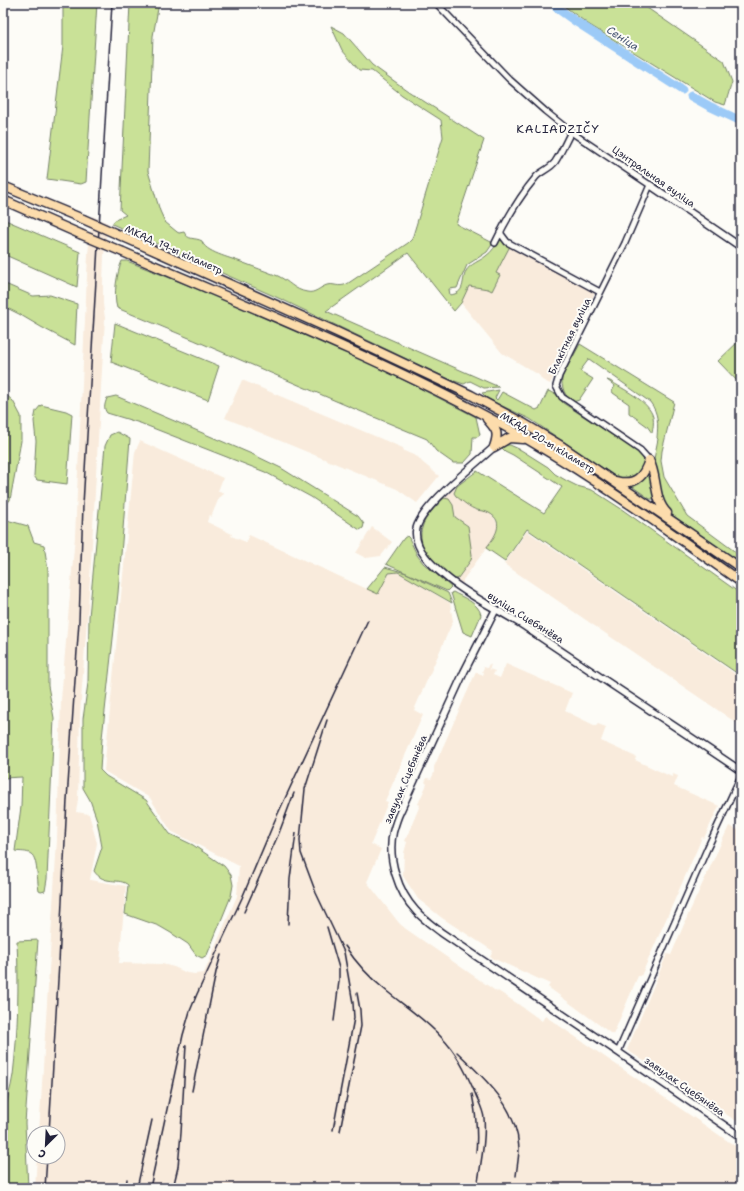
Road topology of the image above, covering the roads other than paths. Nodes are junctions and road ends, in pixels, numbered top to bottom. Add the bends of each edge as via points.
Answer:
1 (436, 3) edge
2 (571, 132) junction
3 (650, 185) junction
4 (3, 186) edge
5 (3, 200) edge
6 (501, 230) junction
7 (495, 243) dead end
8 (741, 247) edge
9 (600, 292) junction
10 (337, 332) joint
11 (482, 414) junction
12 (535, 444) junction
13 (494, 447) junction
14 (649, 460) junction
15 (612, 480) junction
16 (675, 522) junction
17 (741, 568) edge
18 (741, 582) edge
19 (496, 609) junction
20 (741, 771) edge
21 (741, 776) edge
22 (618, 1052) junction
23 (741, 1137) edge

1 - 2 street, Цэнтральная вуліца via 509,79
2 - 3 street, Цэнтральная вуліца
2 - 6 street via 555,162 537,176
3 - 8 street, Цэнтральная вуліца
3 - 9 street, Блакітная вуліца
4 - 10 highway, МКАД, 19-ы кіламетр, bridge
5 - 11 highway, МКАД, 20-ы кіламетр, bridge via 397,371
6 - 7 street
6 - 9 street via 507,242
9 - 14 street, Блакітная вуліца via 556,386 562,397 640,450
10 - 15 highway, МКАД, 20-ы кіламетр via 484,402 563,447
11 - 12 highway, МКАД, 20-ы кіламетр
11 - 13 highway via 495,428 497,438
12 - 13 highway via 513,437
12 - 18 highway, МКАД, 20-ы кіламетр via 639,510
13 - 19 street, вуліца Сцебянёва via 432,503 418,521 416,538 420,549 436,568 458,586
14 - 15 highway via 644,473 638,479 627,483
14 - 16 highway via 662,509
15 - 16 highway, МКАД, 20-ы кіламетр
16 - 17 highway, МКАД, 20-ы кіламетр
19 - 20 street, вуліца Сцебянёва
19 - 22 street, завулак Сцебянёва via 461,678 400,812 392,845 397,882 415,911 442,933
21 - 22 street
22 - 23 street, завулак Сцебянёва

